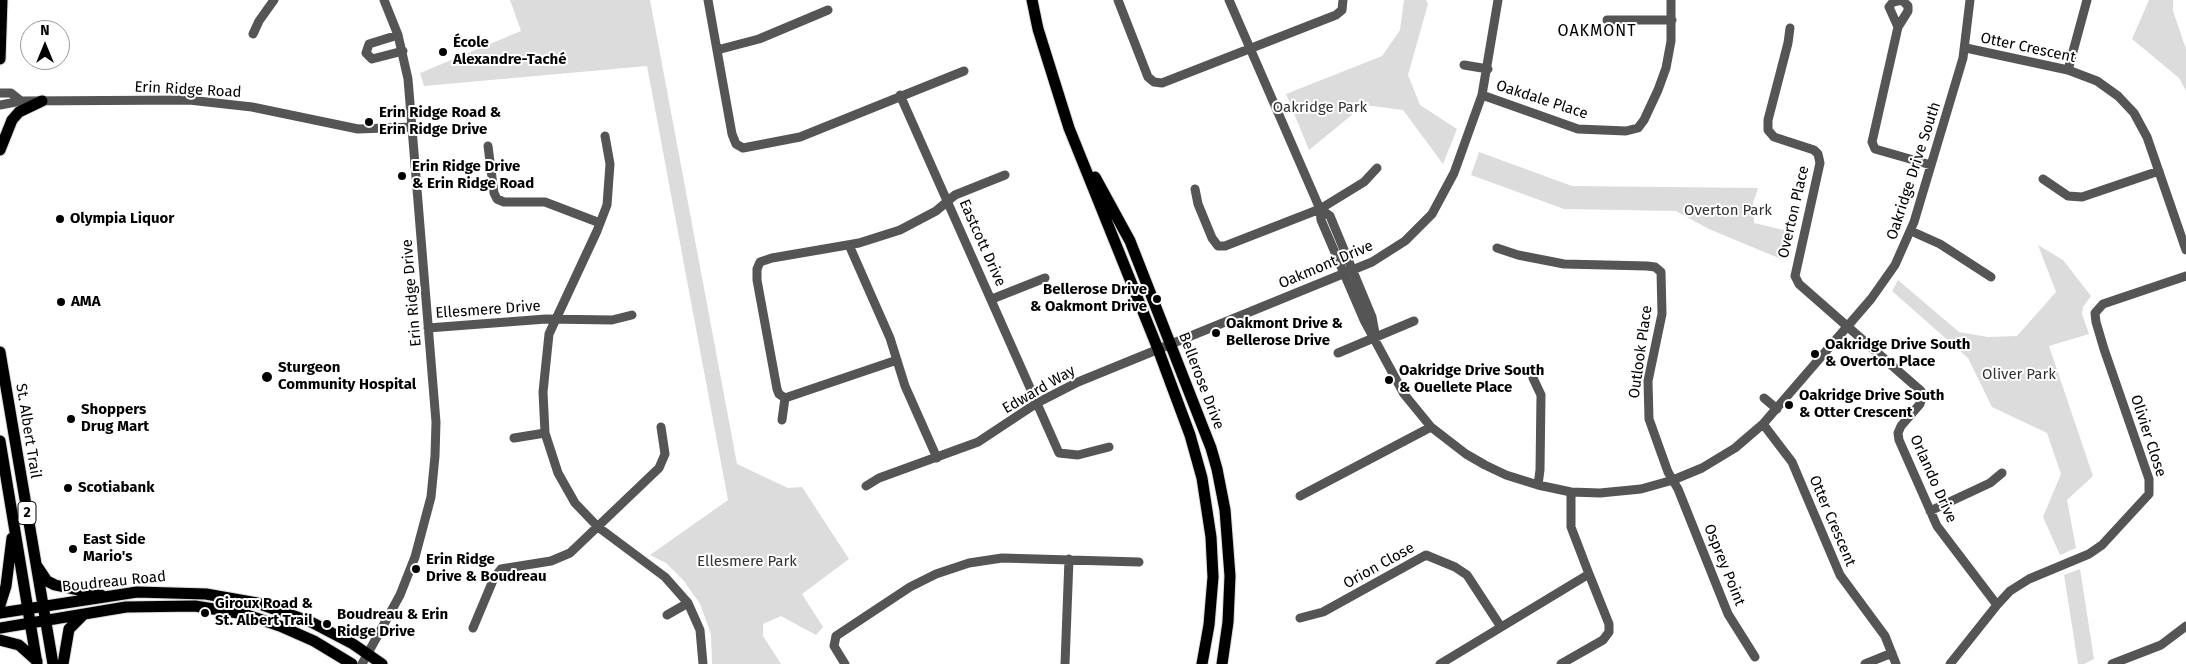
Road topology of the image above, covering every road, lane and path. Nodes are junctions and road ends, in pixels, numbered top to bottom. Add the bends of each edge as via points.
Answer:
1 (2, 0) edge
2 (274, 0) edge
3 (384, 0) edge
4 (708, 0) edge
5 (1032, 0) edge
6 (1118, 0) edge
7 (1229, 0) edge
8 (1343, 0) edge
9 (1498, 0) edge
10 (1671, 0) edge
11 (1970, 0) edge
12 (2087, 0) edge
13 (828, 10) dead end
14 (1608, 20) dead end
15 (1672, 20) junction
16 (1898, 27) dead end
17 (1790, 28) dead end
18 (253, 34) dead end
19 (398, 35) junction
20 (1966, 48) junction
21 (1250, 49) junction
22 (717, 50) junction
23 (403, 51) junction
24 (0, 59) edge
25 (1464, 65) dead end
26 (1488, 69) junction
27 (2068, 70) junction
28 (964, 71) dead end
29 (0, 93) edge
30 (900, 95) junction
31 (1482, 95) junction
32 (21, 101) junction
33 (42, 101) junction
34 (0, 105) edge
35 (412, 126) junction
36 (1069, 128) junction
37 (605, 136) dead end
38 (488, 146) dead end
39 (0, 150) edge
40 (1931, 165) junction
41 (1377, 168) dead end
42 (2159, 171) junction
43 (1005, 175) dead end
44 (2043, 179) dead end
45 (1195, 188) dead end
46 (948, 201) junction
47 (1320, 209) junction
48 (600, 223) junction
49 (1911, 231) junction
50 (849, 245) junction
51 (1497, 248) dead end
52 (2186, 250) edge
53 (1348, 272) junction
54 (2186, 276) edge
55 (1991, 277) dead end
56 (1045, 278) dead end
57 (992, 299) junction
58 (632, 315) dead end
59 (555, 319) junction
60 (1414, 321) dead end
61 (1848, 326) junction
62 (428, 328) junction
63 (1375, 337) junction
64 (1171, 343) junction
65 (1158, 348) junction
66 (0, 352) edge
67 (1338, 353) dead end
68 (897, 360) junction
69 (1532, 378) dead end
70 (785, 398) junction
71 (1764, 398) dead end
72 (1037, 403) junction
73 (1776, 409) junction
74 (782, 420) dead end
75 (1762, 424) junction
76 (1431, 427) junction
77 (661, 428) dead end
78 (544, 433) junction
79 (514, 438) dead end
80 (0, 441) edge
81 (1109, 447) dead end
82 (937, 458) junction
83 (2002, 473) dead end
84 (1673, 480) junction
85 (866, 486) dead end
86 (1538, 486) junction
87 (1571, 492) junction
88 (1300, 496) dead end
89 (1930, 511) junction
90 (13, 527) junction
91 (598, 527) junction
92 (1069, 559) junction
93 (35, 562) junction
94 (1139, 562) dead end
95 (1589, 574) junction
96 (105, 596) junction
97 (688, 603) junction
98 (0, 605) edge
99 (1996, 605) junction
100 (42, 606) junction
101 (28, 608) junction
102 (0, 613) edge
103 (85, 613) junction
104 (667, 615) dead end
105 (1300, 618) dead end
106 (45, 620) junction
107 (30, 622) junction
108 (2186, 626) edge
109 (1501, 627) junction
110 (0, 628) edge
111 (474, 628) dead end
112 (0, 640) edge
113 (1892, 653) junction
114 (1755, 657) dead end
115 (365, 659) edge
116 (37, 663) edge
117 (53, 664) edge
118 (63, 664) edge
119 (352, 664) edge
120 (382, 664) edge
121 (703, 664) edge
122 (845, 664) edge
123 (1065, 664) edge
124 (1202, 664) edge
125 (1222, 664) edge
126 (1440, 664) edge
127 (1561, 664) edge
128 (1864, 664) edge
129 (1896, 664) edge
130 (1950, 664) edge
131 (2112, 664) edge

1 - 24 main road
2 - 18 street
3 - 19 street, Erin Ridge Drive
4 - 22 street
5 - 36 main road, Bellerose Drive via 1045,54
6 - 21 street via 1146,73 1154,82 1166,82
7 - 21 street, Oakridge Drive South
8 - 21 street via 1342,10 1336,15
9 - 26 street, Oakmont Drive
10 - 15 street, Oakdale Place
11 - 20 street, Oakridge Drive South
12 - 27 street
13 - 22 street via 759,39
14 - 15 street
15 - 31 street, Oakdale Place via 1663,76 1644,120 1635,130 1578,129
16 - 40 street via 1872,142 1875,149
17 - 61 street, Overton Place via 1768,130 1774,137 1814,150 1820,163 1795,276 1799,284
19 - 23 street, Erin Ridge Drive
19 - 23 street via 370,44 366,54 372,58
20 - 27 street, Otter Crescent
20 - 40 street, Oakridge Drive South
21 - 47 street, Oakridge Drive South
22 - 30 street via 732,134 736,144 744,148 800,137
23 - 35 street, Erin Ridge Drive
25 - 26 street
26 - 31 street, Oakmont Drive
27 - 42 street, Otter Crescent via 2097,82 2124,102 2143,128
28 - 30 street
29 - 32 street, Erin Ridge Road via 11,93
30 - 46 street, Eastcott Drive
31 - 53 street, Oakmont Drive via 1454,173 1432,214 1388,253
32 - 33 street, Erin Ridge Road
32 - 34 street, Erin Ridge Road
33 - 35 street, Erin Ridge Road via 209,102 252,107 350,128
33 - 39 main road via 16,116
35 - 62 street, Erin Ridge Drive
36 - 64 main road, Bellerose Drive via 1130,241
36 - 65 main road, Bellerose Drive
37 - 48 street via 610,158 610,181 607,205
38 - 48 street via 497,199 551,203
40 - 49 street, Oakridge Drive South
41 - 47 street via 1364,182
42 - 44 street via 2082,197 2068,196
42 - 52 street, Otter Crescent
43 - 46 street via 954,195
45 - 47 street via 1212,238 1222,246
46 - 50 street via 918,222
46 - 57 street, Eastcott Drive
47 - 53 street, Oakridge Drive South via 1321,220
48 - 59 street
49 - 55 street via 1940,244
49 - 61 street, Oakridge Drive South via 1895,265
50 - 68 street
50 - 70 street via 758,259 757,280 777,389
51 - 84 street, Outlook Place via 1518,256 1564,264 1647,266 1661,272 1661,322 1647,400 1654,437
53 - 63 street, Oakridge Drive South via 1364,320
53 - 64 street, Oakmont Drive
54 - 99 street, Olivier Close via 2103,304 2095,312 2101,340 2149,479 2150,492 2102,545 2024,581
56 - 57 street
57 - 72 street, Eastcott Drive
58 - 59 street via 612,320
59 - 62 street, Ellesmere Drive
59 - 78 street, Ellesmere Drive via 549,334 544,370
60 - 63 street
61 - 73 street, Oakridge Drive South
61 - 89 street, Orlando Drive via 1921,391 1920,404 1901,426 1898,437
62 - 115 street, Erin Ridge Drive via 436,422 431,496 410,572
63 - 67 street
63 - 76 street, Oakridge Drive South via 1395,380
64 - 65 street, Oakmont Drive
64 - 125 main road, Bellerose Drive via 1211,448 1225,510 1230,576
65 - 72 street, Edward Way
65 - 124 main road, Bellerose Drive via 1197,456 1209,517 1213,577
66 - 93 main road, St. Albert Trail / 2
68 - 70 street
68 - 82 street
69 - 86 street via 1541,395
70 - 74 street
71 - 73 street
72 - 81 street, Eastcott Drive via 1060,454 1078,455
72 - 82 street, Edward Way via 978,442
73 - 75 street, Oakridge Drive South
75 - 84 street, Oakridge Drive South via 1724,456
75 - 113 street, Otter Crescent via 1792,462 1840,575 1885,636
76 - 86 street, Oakridge Drive South via 1485,465
76 - 88 street
77 - 91 street via 665,449 659,468
78 - 79 street
78 - 91 street, Ellesmere Drive via 566,489
80 - 90 main road, St. Albert Trail / 2
82 - 85 street, Edward Way via 879,478
83 - 89 street via 1990,483
84 - 87 street, Oakridge Drive South via 1620,492
84 - 114 street, Osprey Point via 1728,614
86 - 87 street, Oakridge Drive South
87 - 95 street via 1571,527
89 - 99 street, Orlando Drive via 1941,533
90 - 98 main road via 6,586
90 - 101 main road, St. Albert Trail / 2
91 - 97 street, Ellesmere Drive via 665,576
91 - 111 street via 559,558 501,569 494,578
92 - 94 street
92 - 122 street via 1002,558 936,574 910,587 836,636 834,646
92 - 123 street
93 - 96 main road via 51,583
93 - 100 main road, St. Albert Trail / 2
95 - 109 street
95 - 127 street via 1609,624 1609,632 1603,640
96 - 100 main road, Boudreau Road
96 - 115 main road, Boudreau Road via 168,591 243,600 311,622
97 - 104 street
97 - 121 street, Ellesmere Drive via 700,630
99 - 130 street, Olivier Close
100 - 101 main road, Boudreau Road
100 - 106 main road, St. Albert Trail / 2
101 - 102 main road, Boudreau Road
101 - 107 main road, St. Albert Trail / 2
103 - 106 main road, Boudreau Road
103 - 118 main road via 69,629
103 - 119 main road, Boudreau Road via 174,605 225,610 294,631
105 - 109 street, Orion Close via 1323,612 1426,555 1467,575
106 - 107 main road, Boudreau Road
106 - 117 main road, St. Albert Trail / 2
107 - 110 main road, Boudreau Road
107 - 116 main road, St. Albert Trail / 2
108 - 131 street via 2161,645
109 - 126 street
112 - 116 main road via 19,646
113 - 128 street
113 - 129 street, Otter Crescent
115 - 120 main road, Boudreau Road

